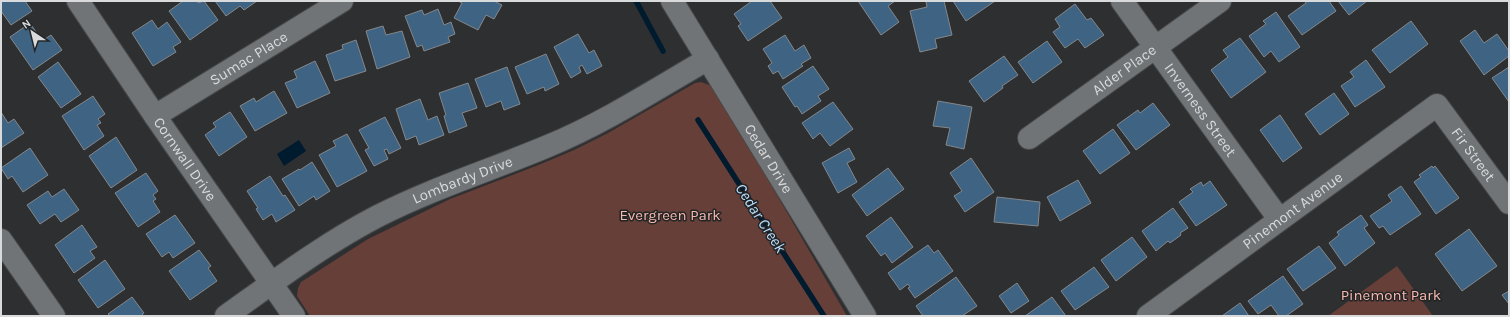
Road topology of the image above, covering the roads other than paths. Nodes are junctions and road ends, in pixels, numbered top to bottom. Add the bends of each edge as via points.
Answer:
1 (78, 1) edge
2 (342, 1) edge
3 (672, 1) edge
4 (1122, 1) edge
5 (1220, 1) edge
6 (1155, 47) junction
7 (708, 59) junction
8 (1437, 104) joint
9 (155, 116) junction
10 (1029, 138) dead end
11 (1509, 203) edge
12 (1279, 219) junction
13 (1, 240) edge
14 (271, 284) junction
15 (54, 316) edge
16 (226, 316) edge
17 (294, 316) edge
18 (865, 316) edge
19 (1148, 316) edge

1 - 9 street, Cornwall Drive
2 - 9 street, Sumac Place
3 - 7 street, Cedar Drive
4 - 6 street, Inverness Street
5 - 6 street, Alder Place
6 - 10 street, Alder Place
6 - 12 street, Inverness Street
7 - 14 street, Lombardy Drive via 571,136 428,192 379,216 336,240
7 - 18 street, Cedar Drive
8 - 11 street, Fir Street
8 - 12 street, Pinemont Avenue
9 - 14 street, Cornwall Drive
12 - 19 street, Pinemont Avenue
13 - 15 street
14 - 16 street, Lombardy Drive
14 - 17 street, Cornwall Drive

